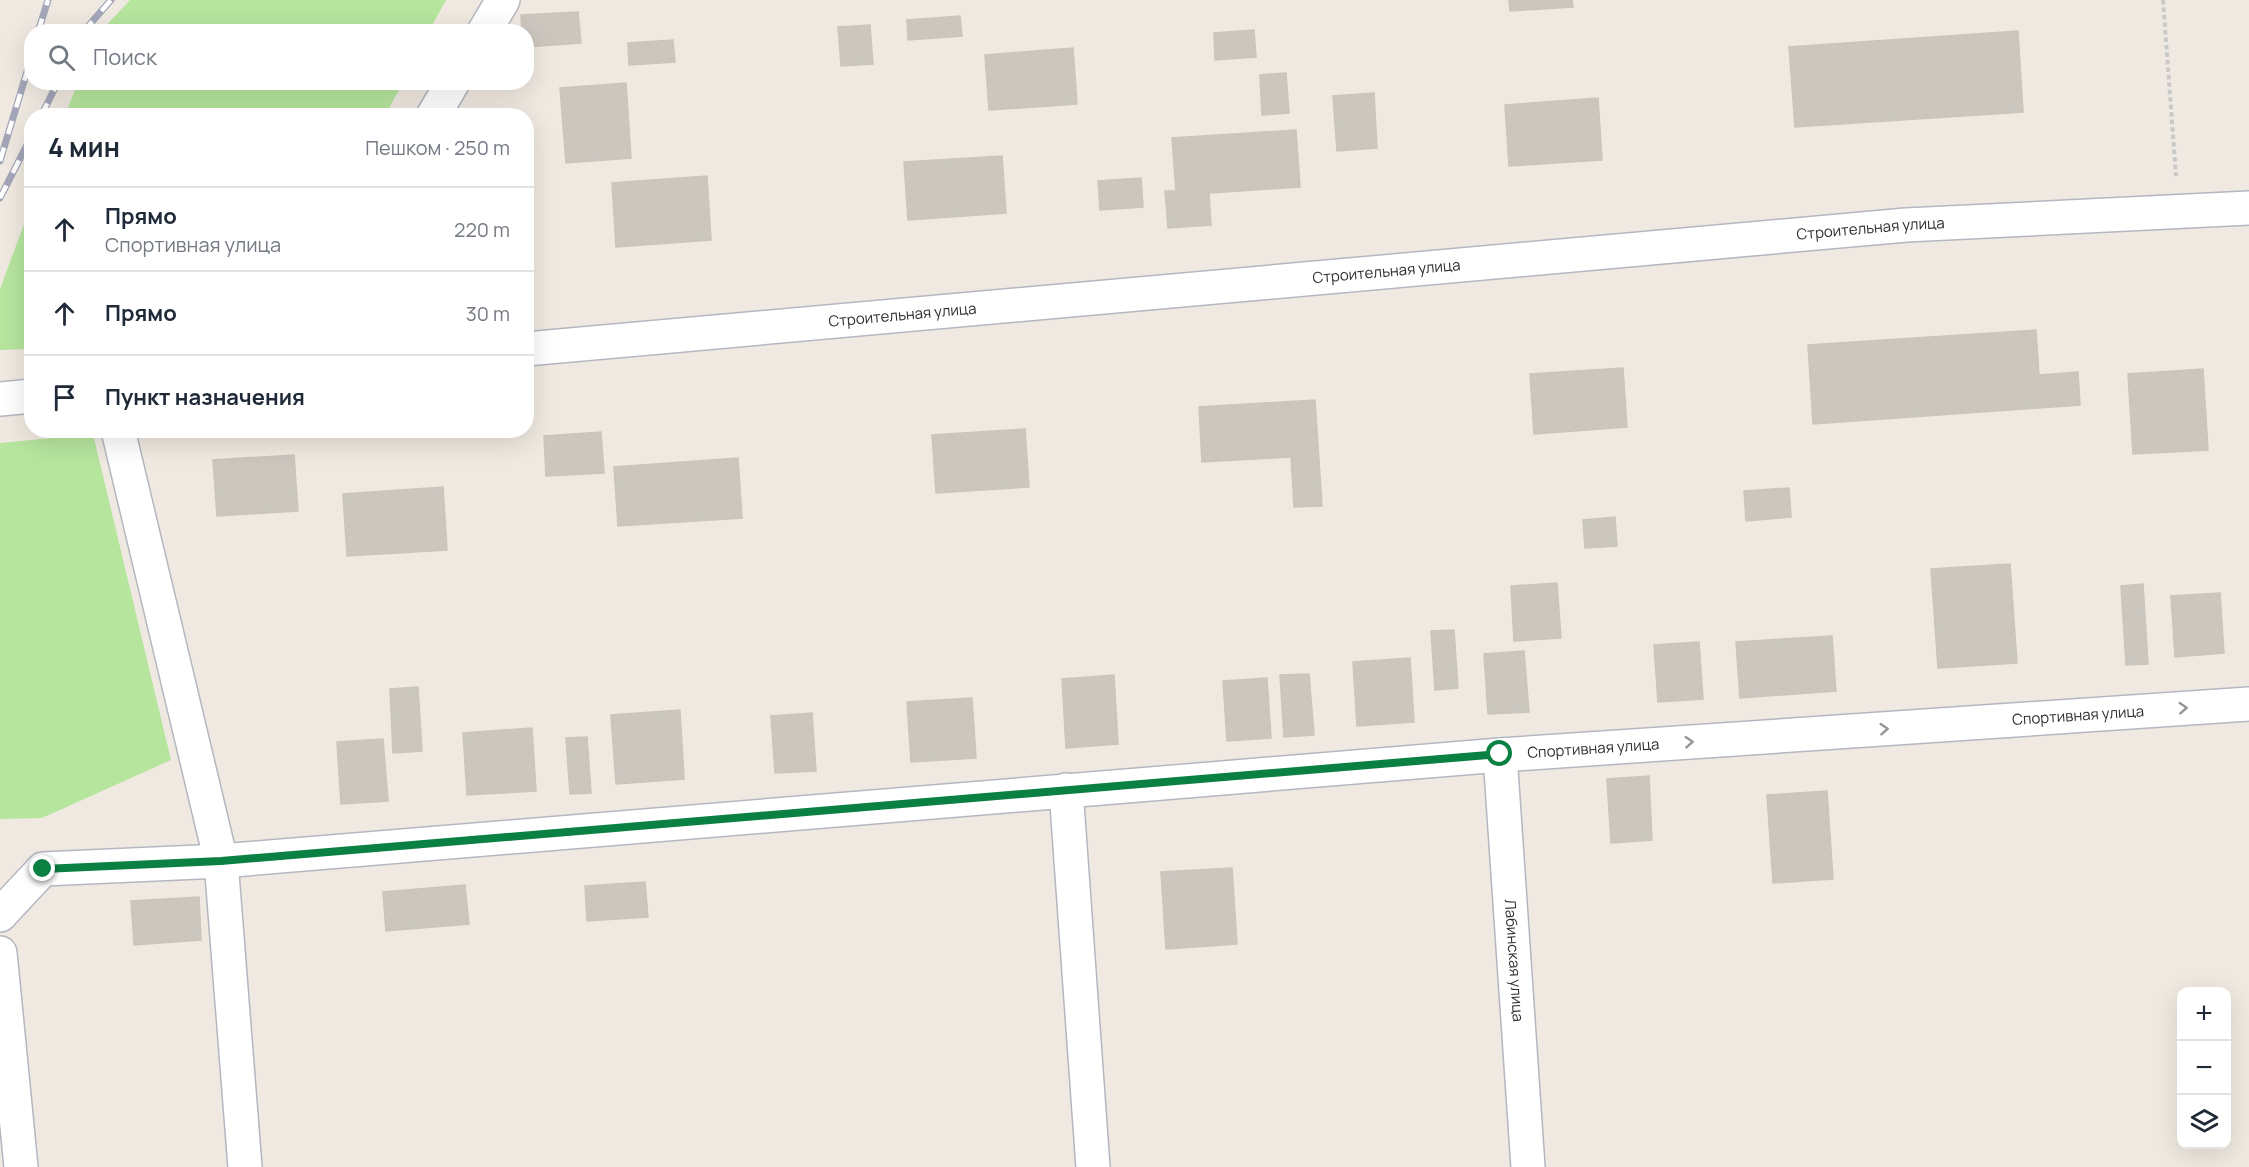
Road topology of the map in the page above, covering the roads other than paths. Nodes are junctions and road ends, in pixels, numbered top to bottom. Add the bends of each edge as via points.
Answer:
1 (503, 0) edge
2 (489, 24) edge
3 (449, 90) edge
4 (438, 108) edge
5 (2249, 208) edge
6 (534, 348) edge
7 (24, 397) edge
8 (0, 399) edge
9 (120, 438) edge
10 (2249, 704) edge
11 (1500, 754) junction
12 (1066, 790) junction
13 (221, 861) junction
14 (0, 915) edge
15 (0, 952) edge
16 (21, 1167) edge
17 (245, 1167) edge
18 (1093, 1167) edge
19 (1528, 1167) edge

1 - 2 street
3 - 4 street
5 - 6 street, Строительная улица via 1906,225
7 - 8 street
9 - 13 street
11 -> 10 street, Спортивная улица
11 - 12 street, Спортивная улица
11 - 19 street, Лабинская улица
12 - 13 street, Спортивная улица
12 - 18 street
13 - 14 street, Спортивная улица via 43,869
13 - 17 street
15 - 16 street

